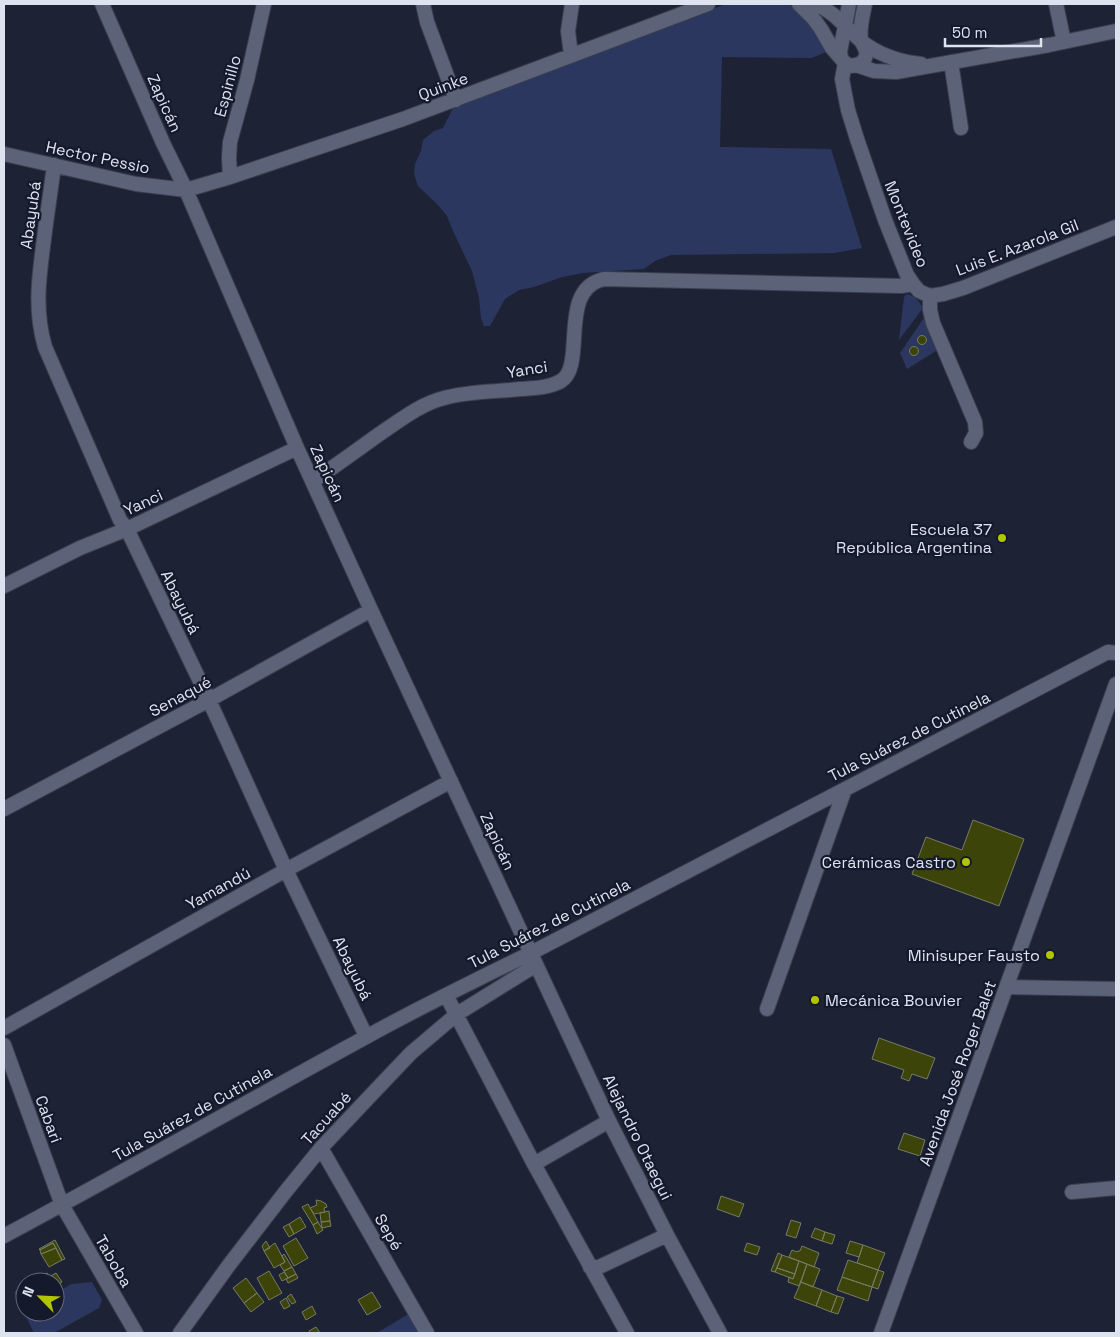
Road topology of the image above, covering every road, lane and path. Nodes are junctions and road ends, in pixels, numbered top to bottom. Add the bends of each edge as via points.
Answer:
1 (102, 4) edge
2 (112, 4) edge
3 (264, 4) edge
4 (423, 4) edge
5 (572, 4) edge
6 (708, 4) edge
7 (799, 4) edge
8 (815, 4) edge
9 (849, 4) edge
10 (865, 4) edge
11 (1056, 4) edge
12 (108, 18) junction
13 (845, 24) junction
14 (1116, 31) edge
15 (861, 41) junction
16 (1064, 42) junction
17 (571, 55) junction
18 (846, 58) junction
19 (951, 62) junction
20 (932, 66) junction
21 (456, 100) junction
22 (961, 128) dead end
23 (4, 154) edge
24 (54, 165) junction
25 (230, 177) junction
26 (186, 190) junction
27 (1116, 227) edge
28 (913, 284) junction
29 (930, 296) junction
30 (971, 442) dead end
31 (297, 448) junction
32 (313, 481) junction
33 (127, 529) junction
34 (4, 586) edge
35 (371, 610) junction
36 (1116, 653) edge
37 (1116, 684) edge
38 (209, 700) junction
39 (451, 781) junction
40 (845, 789) junction
41 (4, 809) edge
42 (286, 870) junction
43 (534, 959) junction
44 (1007, 987) junction
45 (1116, 989) edge
46 (446, 995) junction
47 (767, 1009) dead end
48 (457, 1014) junction
49 (4, 1028) edge
50 (366, 1036) junction
51 (4, 1045) edge
52 (609, 1121) junction
53 (321, 1148) junction
54 (534, 1164) junction
55 (1116, 1188) edge
56 (1072, 1192) dead end
57 (62, 1205) junction
58 (667, 1235) junction
59 (4, 1236) edge
60 (590, 1267) junction
61 (136, 1333) edge
62 (180, 1333) edge
63 (427, 1333) edge
64 (626, 1333) edge
65 (720, 1333) edge
66 (881, 1333) edge

1 - 12 street, Zapicán
2 - 12 street
3 - 25 street, Espinillo via 230,142
4 - 21 street
5 - 17 street via 568,31
6 - 17 street, Quinke
7 - 18 street via 813,18 832,48
8 - 13 street
9 - 13 street, Montevideo
10 - 15 street
11 - 16 street
12 - 26 street, Zapicán
13 - 15 street
13 - 18 street, Montevideo
14 - 16 street
15 - 18 street via 848,40
15 - 18 street via 866,52 862,63
15 - 20 street via 899,60
16 - 19 street
17 - 21 street, Quinke
18 - 20 street via 867,70 884,72
18 - 28 street, Montevideo via 842,79 857,139 885,220
19 - 20 street
19 - 22 street
21 - 25 street, Quinke
23 - 24 street, Hector Pessio
24 - 26 street, Hector Pessio via 136,184
24 - 33 street, Abayubá via 38,282 40,330 52,366 120,520
25 - 26 street, Quinke
26 - 31 street, Zapicán
27 - 29 street, Luis E. Azarola Gil via 963,288
28 - 29 street, Montevideo
28 - 32 street, Yanci via 596,281 588,286 580,299 570,368 562,381 544,387 464,394 425,405
29 - 30 street via 932,323 975,422 976,434
31 - 32 street, Zapicán
31 - 33 street, Yanci
32 - 35 street, Zapicán
33 - 34 street, Yanci via 80,548
33 - 38 street, Abayubá
35 - 38 street, Senaqué
35 - 39 street, Zapicán
36 - 40 street, Tula Suárez de Cutinela via 1108,652
37 - 44 street, Avenida José Roger Balet
38 - 41 street, Senaqué
38 - 42 street, Abayubá
39 - 42 street, Yamandú
39 - 43 street, Zapicán
40 - 43 street, Tula Suárez de Cutinela
40 - 47 street
42 - 49 street, Yamandú
42 - 50 street, Abayubá
43 - 46 street, Tula Suárez de Cutinela
43 - 48 street, Tacuabé
43 - 52 street, Alejandro Otaegui
44 - 45 street
44 - 66 street, Avenida José Roger Balet
46 - 48 street
46 - 50 street, Tula Suárez de Cutinela
48 - 53 street, Tacuabé via 412,1053
48 - 54 street
50 - 57 street, Tula Suárez de Cutinela
51 - 57 street, Cabari
52 - 54 street
52 - 58 street, Alejandro Otaegui
53 - 62 street, Tacuabé via 234,1258
53 - 63 street, Sepé
54 - 60 street
55 - 56 street
57 - 59 street, Tula Suárez de Cutinela
57 - 61 street, Taboba
58 - 60 street via 599,1268
58 - 65 street, Alejandro Otaegui
60 - 64 street

